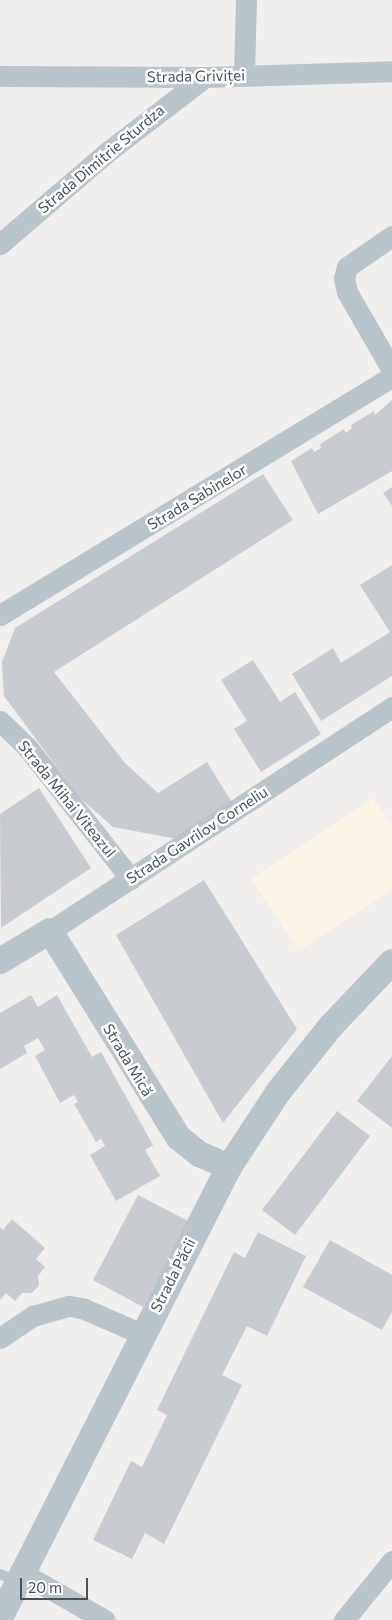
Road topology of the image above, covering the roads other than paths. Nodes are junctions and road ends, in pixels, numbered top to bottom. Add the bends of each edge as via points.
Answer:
1 (246, 0) edge
2 (392, 71) edge
3 (0, 76) edge
4 (244, 76) junction
5 (205, 77) junction
6 (392, 236) edge
7 (0, 244) edge
8 (392, 370) edge
9 (392, 377) edge
10 (0, 615) edge
11 (392, 707) edge
12 (0, 721) edge
13 (131, 879) junction
14 (50, 930) junction
15 (0, 961) edge
16 (390, 966) edge
17 (229, 1167) junction
18 (142, 1334) junction
19 (0, 1338) edge
20 (392, 1561) edge
21 (13, 1576) edge
22 (0, 1618) edge
23 (105, 1620) edge
24 (344, 1620) edge

1 - 4 street
2 - 4 street, Strada Griviței
3 - 5 street, Strada Griviței
4 - 5 street, Strada Griviței
5 - 7 street, Strada Dimitrie Sturdza via 106,153
6 - 8 street via 347,267 344,278 347,292
9 - 10 street, Strada Sabinelor
11 - 13 street, Strada Gavrilov Corneliu
12 - 13 street, Strada Mihai Viteazul via 27,747
13 - 14 street, Strada Gavrilov Corneliu
14 - 15 street, Strada Gavrilov Corneliu
14 - 17 street, Strada Mică via 178,1137 199,1154
16 - 17 street, Strada Păcii via 332,1026 279,1091
17 - 18 street, Strada Păcii
18 - 19 street via 82,1308 69,1306 33,1316
18 - 21 street, Strada Păcii
20 - 24 street
21 - 22 street, Strada Păcii
21 - 23 street

